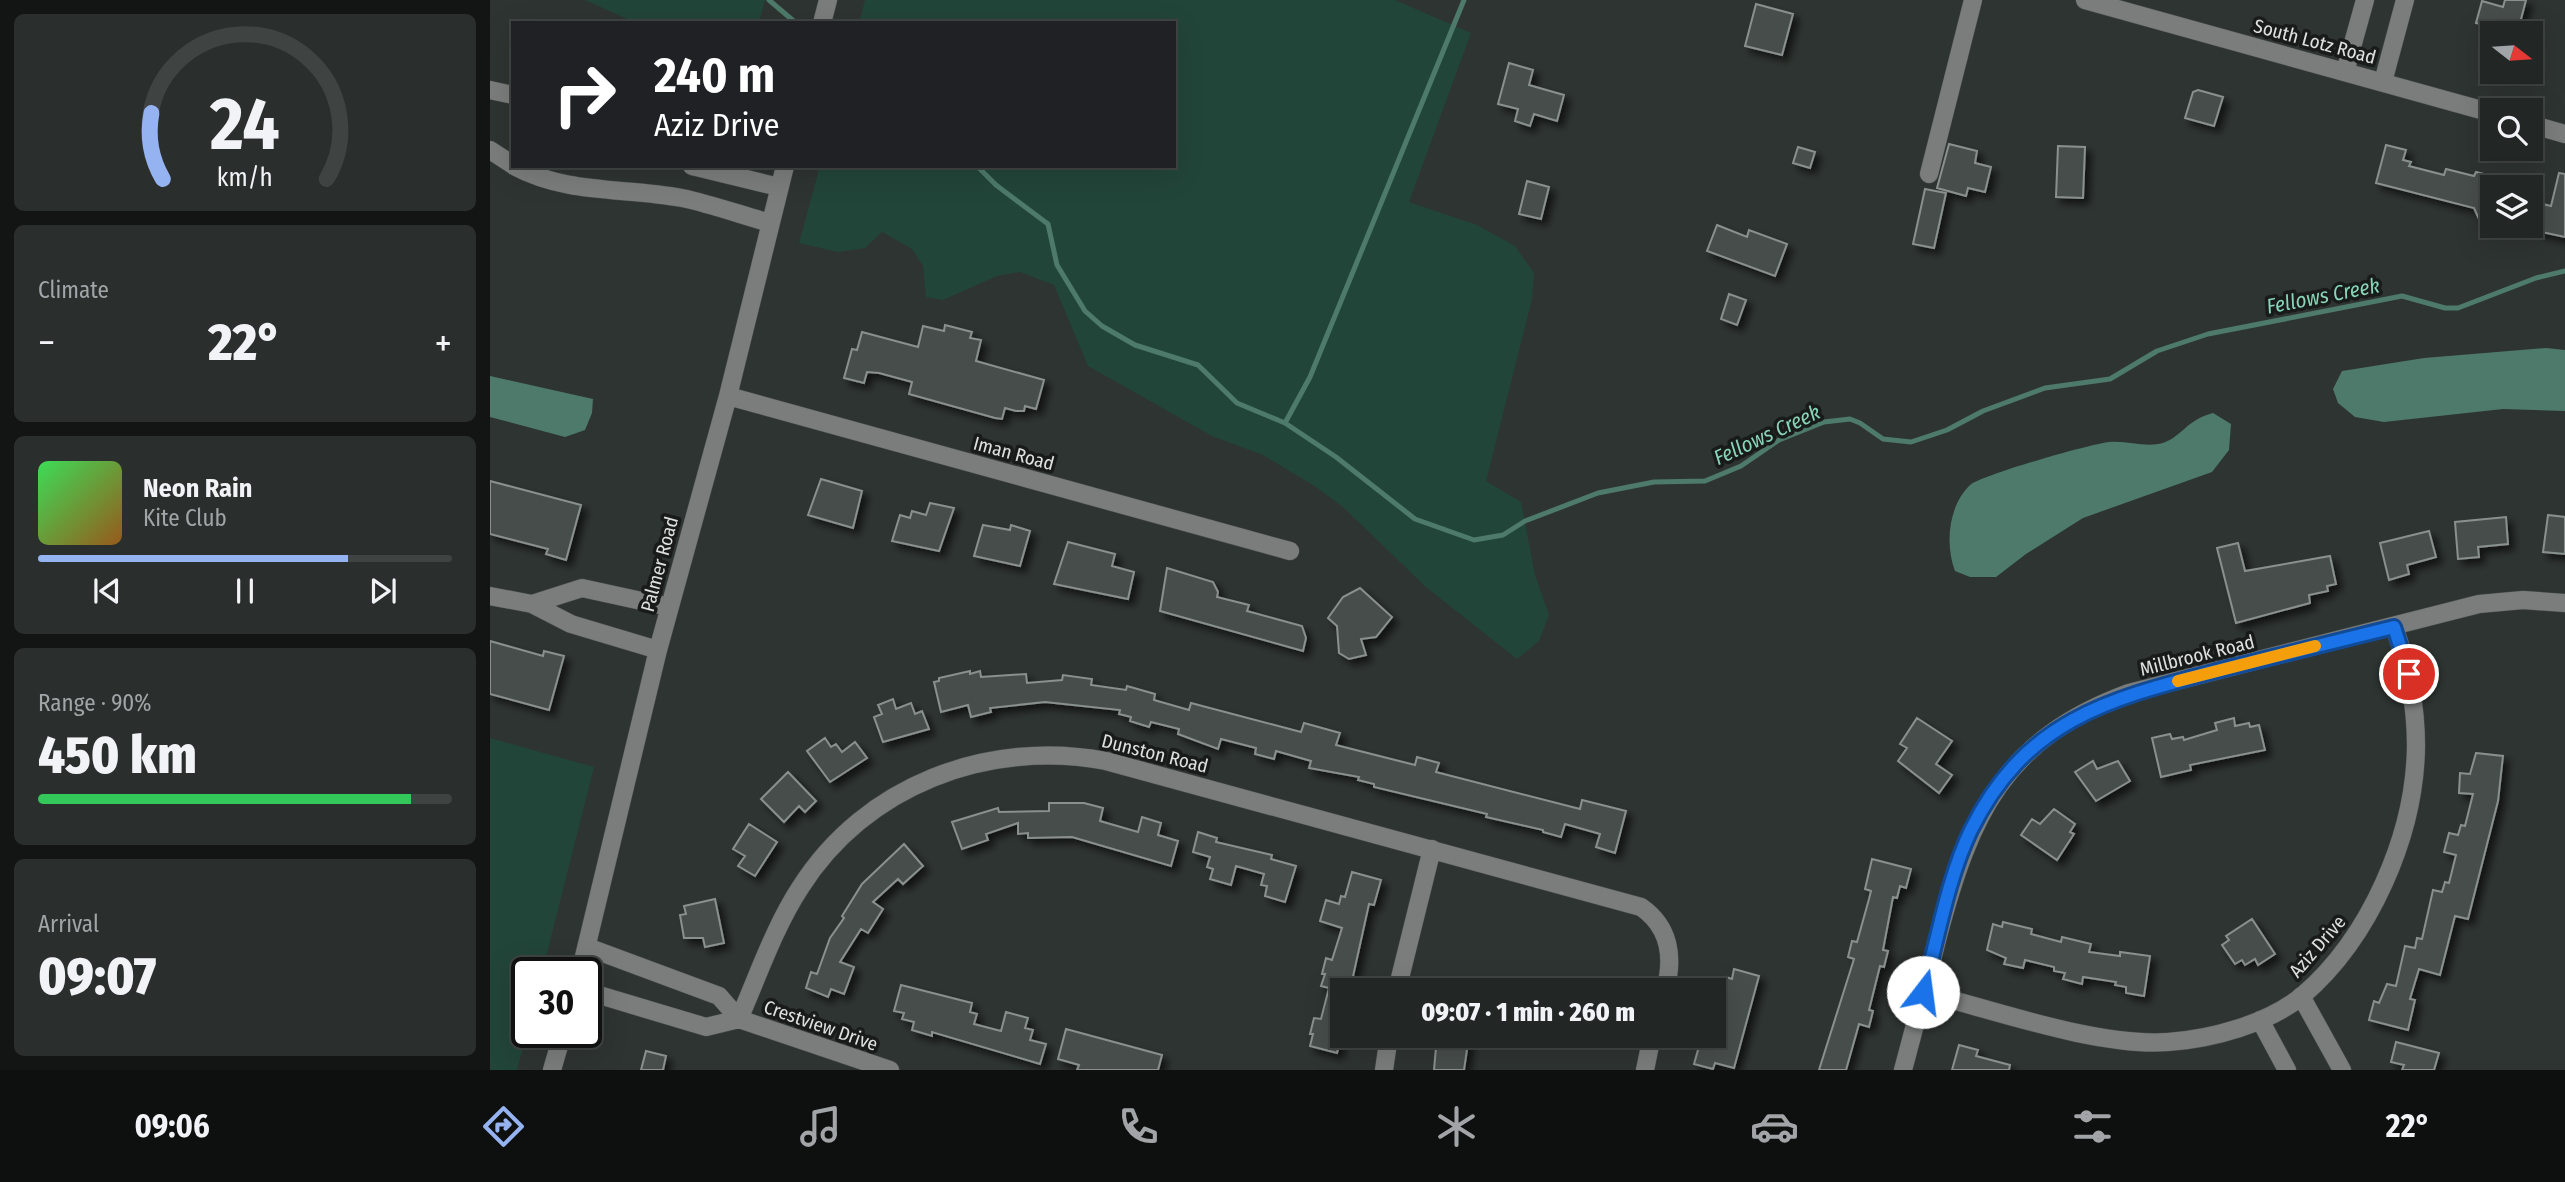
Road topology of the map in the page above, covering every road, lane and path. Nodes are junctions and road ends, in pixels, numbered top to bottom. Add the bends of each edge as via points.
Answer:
1 (1973, 0) edge
2 (2085, 0) edge
3 (2365, 0) edge
4 (2404, 0) edge
5 (2345, 72) junction
6 (2383, 82) junction
7 (491, 93) edge
8 (511, 95) edge
9 (2480, 110) edge
10 (2543, 128) edge
11 (2565, 134) edge
12 (490, 150) edge
13 (511, 165) edge
14 (517, 168) edge
15 (690, 168) edge
16 (699, 168) edge
17 (784, 168) edge
18 (1930, 174) dead end
19 (779, 187) junction
20 (681, 198) junction
21 (770, 223) junction
22 (728, 396) junction
23 (1290, 551) dead end
24 (490, 596) edge
25 (2565, 603) edge
26 (532, 604) junction
27 (669, 607) junction
28 (2394, 627) junction
29 (658, 650) junction
30 (1432, 849) junction
31 (587, 947) junction
32 (584, 957) edge
33 (1400, 978) edge
34 (1668, 978) edge
35 (1923, 992) junction
36 (602, 996) edge
37 (2301, 996) junction
38 (739, 1019) junction
39 (2260, 1020) junction
40 (558, 1048) edge
41 (1387, 1048) edge
42 (1650, 1048) edge
43 (552, 1070) edge
44 (890, 1070) edge
45 (1384, 1070) edge
46 (1645, 1070) edge
47 (1903, 1070) edge
48 (2287, 1070) edge
49 (2342, 1070) edge

1 - 18 street
2 - 5 street, South Lotz Road
3 - 5 street
4 - 6 street
5 - 6 street, South Lotz Road
6 - 9 street, South Lotz Road
7 - 8 street
10 - 11 street
12 - 13 street
14 - 20 street via 589,190
15 - 20 street
16 - 19 street
17 - 19 street, Palmer Road
19 - 21 street, Palmer Road
20 - 21 street
21 - 22 street, Palmer Road
22 - 23 street, Iman Road
22 - 27 street, Palmer Road
24 - 26 street
25 - 28 street, Millbrook Road via 2479,604
26 - 27 street via 582,588
26 - 29 street via 571,624
27 - 29 street, Palmer Road
28 - 35 street, Millbrook Road via 2129,693 2086,711 2046,736 2003,778 1971,830
28 - 37 street, Aziz Drive via 2409,674 2415,723 2414,772 2405,820 2386,881 2365,921
29 - 31 street, Palmer Road
30 - 33 street
30 - 34 street, Dunston Road via 1641,907 1664,932 1671,966
30 - 38 street, Dunston Road via 1106,761 1029,754 962,766 900,792 831,847 790,904
31 - 32 street, Palmer Road
31 - 38 street, Crestview Drive via 719,996
35 - 39 street, Aziz Drive via 2134,1042 2197,1039
35 - 47 street, Millbrook Road
36 - 38 street, Crestview Drive via 706,1027
37 - 39 street, Aziz Drive
37 - 49 street
38 - 44 street, Crestview Drive
39 - 48 street
40 - 43 street
41 - 45 street
42 - 46 street

